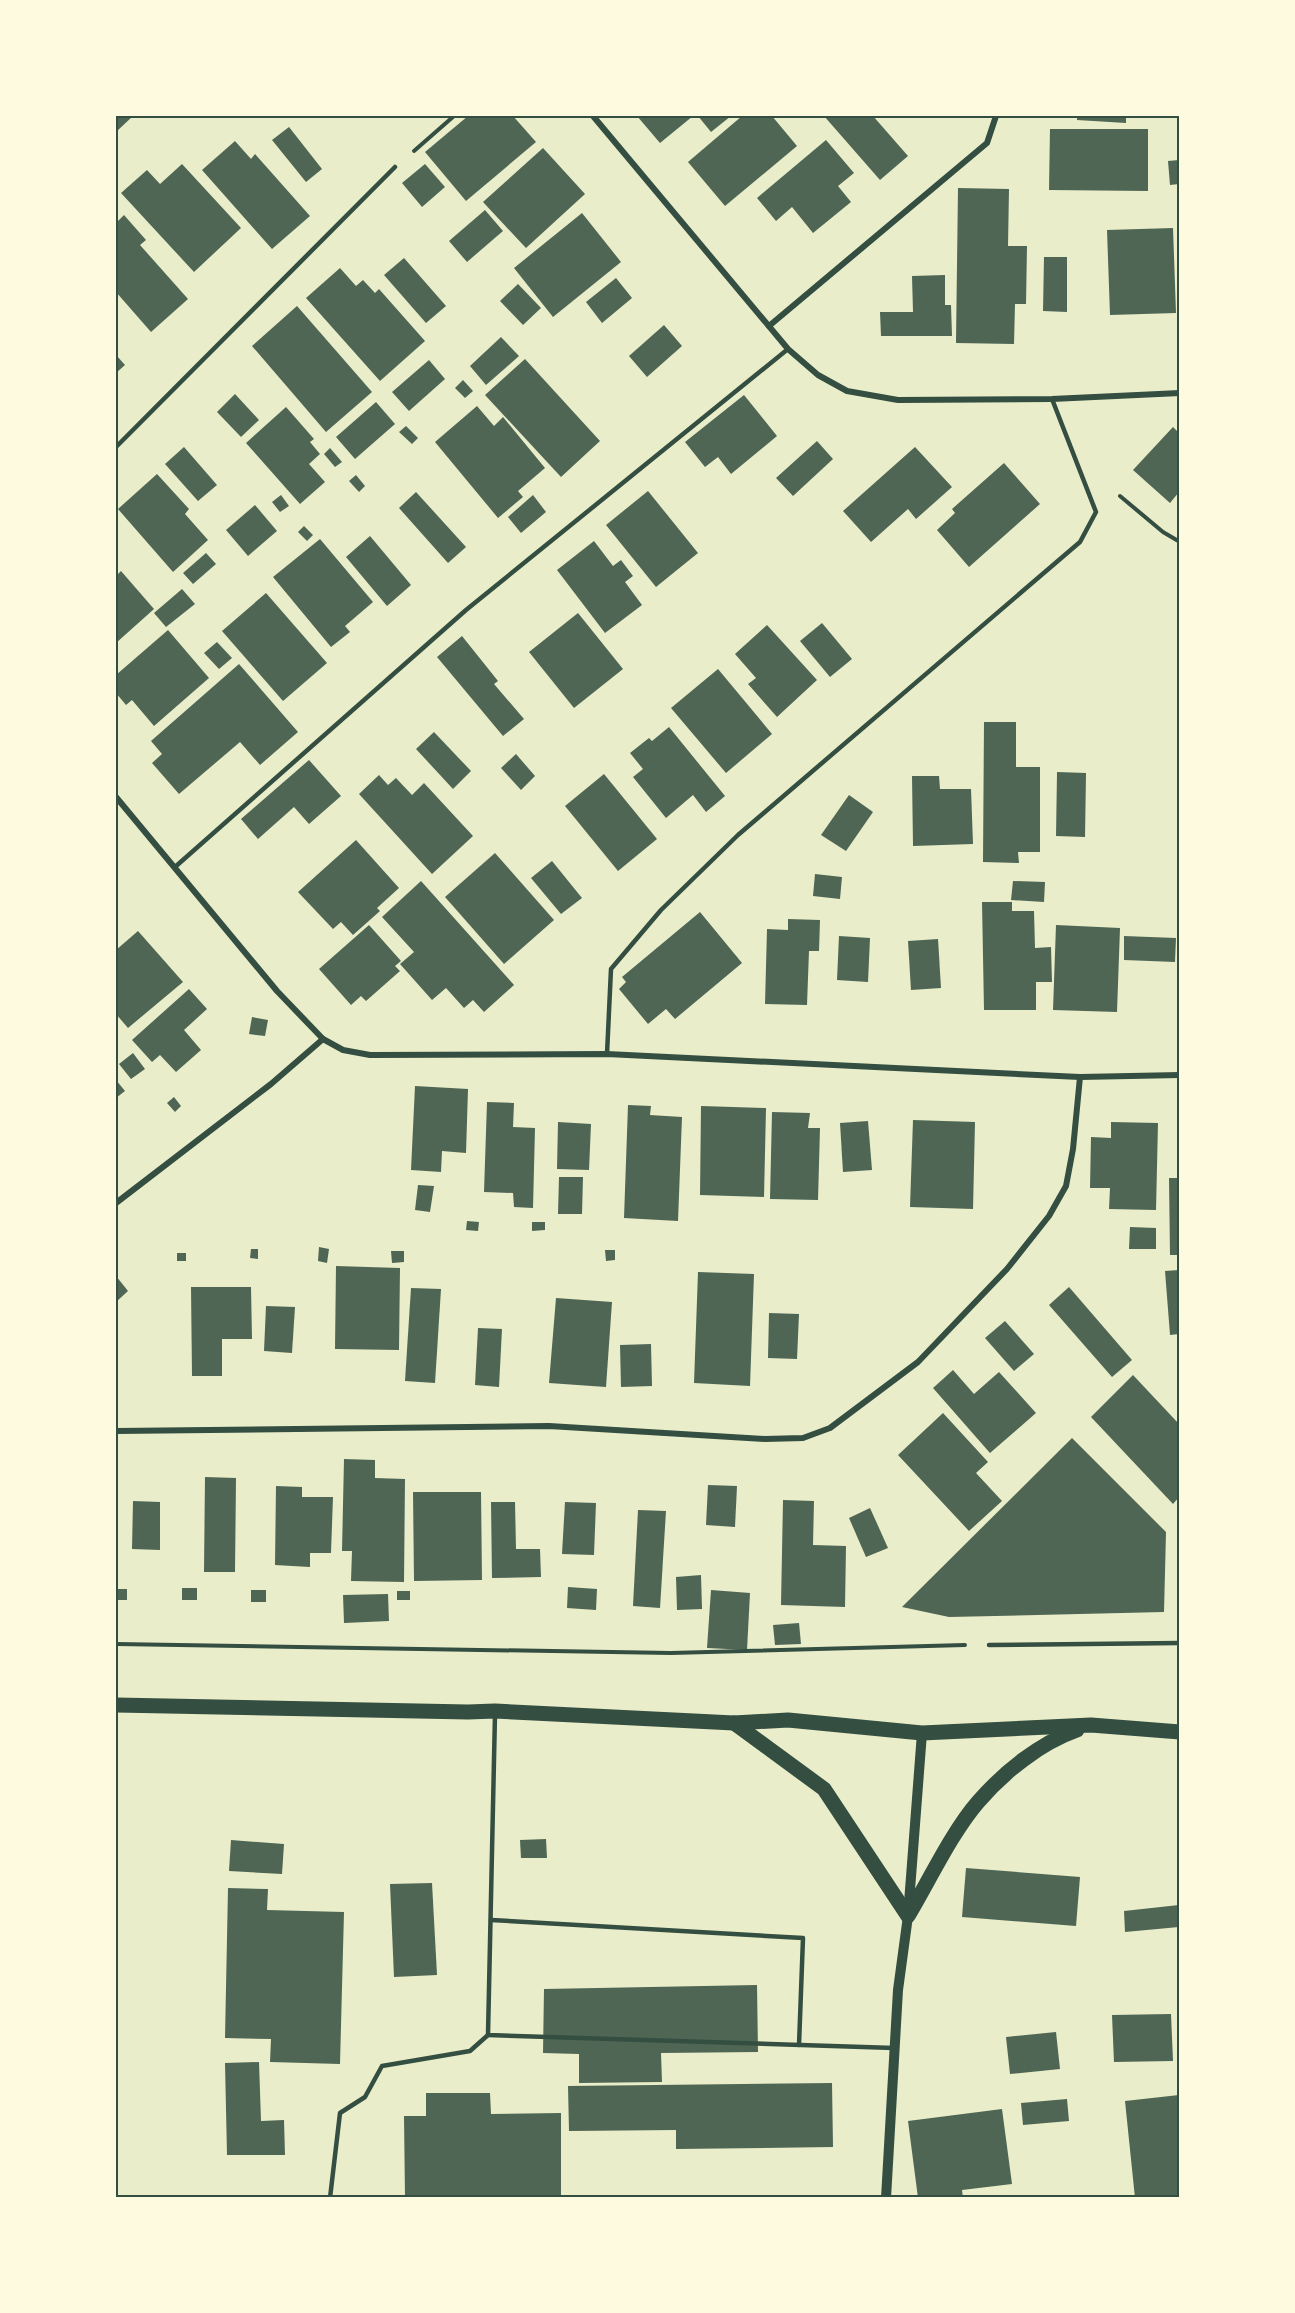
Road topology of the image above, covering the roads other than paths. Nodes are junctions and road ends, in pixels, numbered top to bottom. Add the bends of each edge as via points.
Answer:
1 (593, 116) edge
2 (996, 116) edge
3 (395, 167) road end
4 (769, 326) junction
5 (788, 349) junction
6 (1179, 393) edge
7 (1052, 399) junction
8 (116, 447) edge
9 (116, 797) edge
10 (175, 867) junction
11 (323, 1039) junction
12 (607, 1054) junction
13 (1179, 1075) edge
14 (1080, 1077) junction
15 (116, 1203) edge
16 (116, 1431) edge
17 (1179, 1643) edge
18 (990, 1645) road end
19 (116, 1705) edge
20 (495, 1711) junction
21 (734, 1723) junction
22 (1091, 1725) junction
23 (1179, 1732) edge
24 (922, 1733) junction
25 (908, 1916) junction
26 (491, 1920) junction
27 (488, 2035) junction
28 (799, 2045) junction
29 (894, 2048) junction
30 (330, 2198) edge
31 (886, 2198) edge

1 - 4 street
2 - 4 street via 987,143
3 - 8 lane
4 - 5 street
5 - 7 street via 818,375 848,391 898,400
5 - 10 lane via 466,610
6 - 7 street
7 - 12 lane via 1096,512 1080,542 738,835 661,910 611,969
9 - 10 street
10 - 11 street via 277,991
11 - 12 street via 343,1050 370,1055
11 - 15 street
12 - 14 street
13 - 14 street
14 - 16 street via 1066,1186 1049,1216 1007,1269 918,1362 830,1428 803,1438 549,1426
17 - 18 lane
19 - 20 main road
20 - 21 main road
20 - 26 lane
21 - 24 main road via 788,1720
21 - 25 main road via 824,1788
22 - 23 main road
22 - 24 main road
22 - 25 main road via 1056,1738 1008,1773 978,1803
24 - 25 street
25 - 29 street
26 - 27 lane
26 - 28 lane via 803,1938
27 - 28 lane
27 - 30 lane via 470,2051 382,2066 365,2097 340,2113
28 - 29 lane
29 - 31 street

